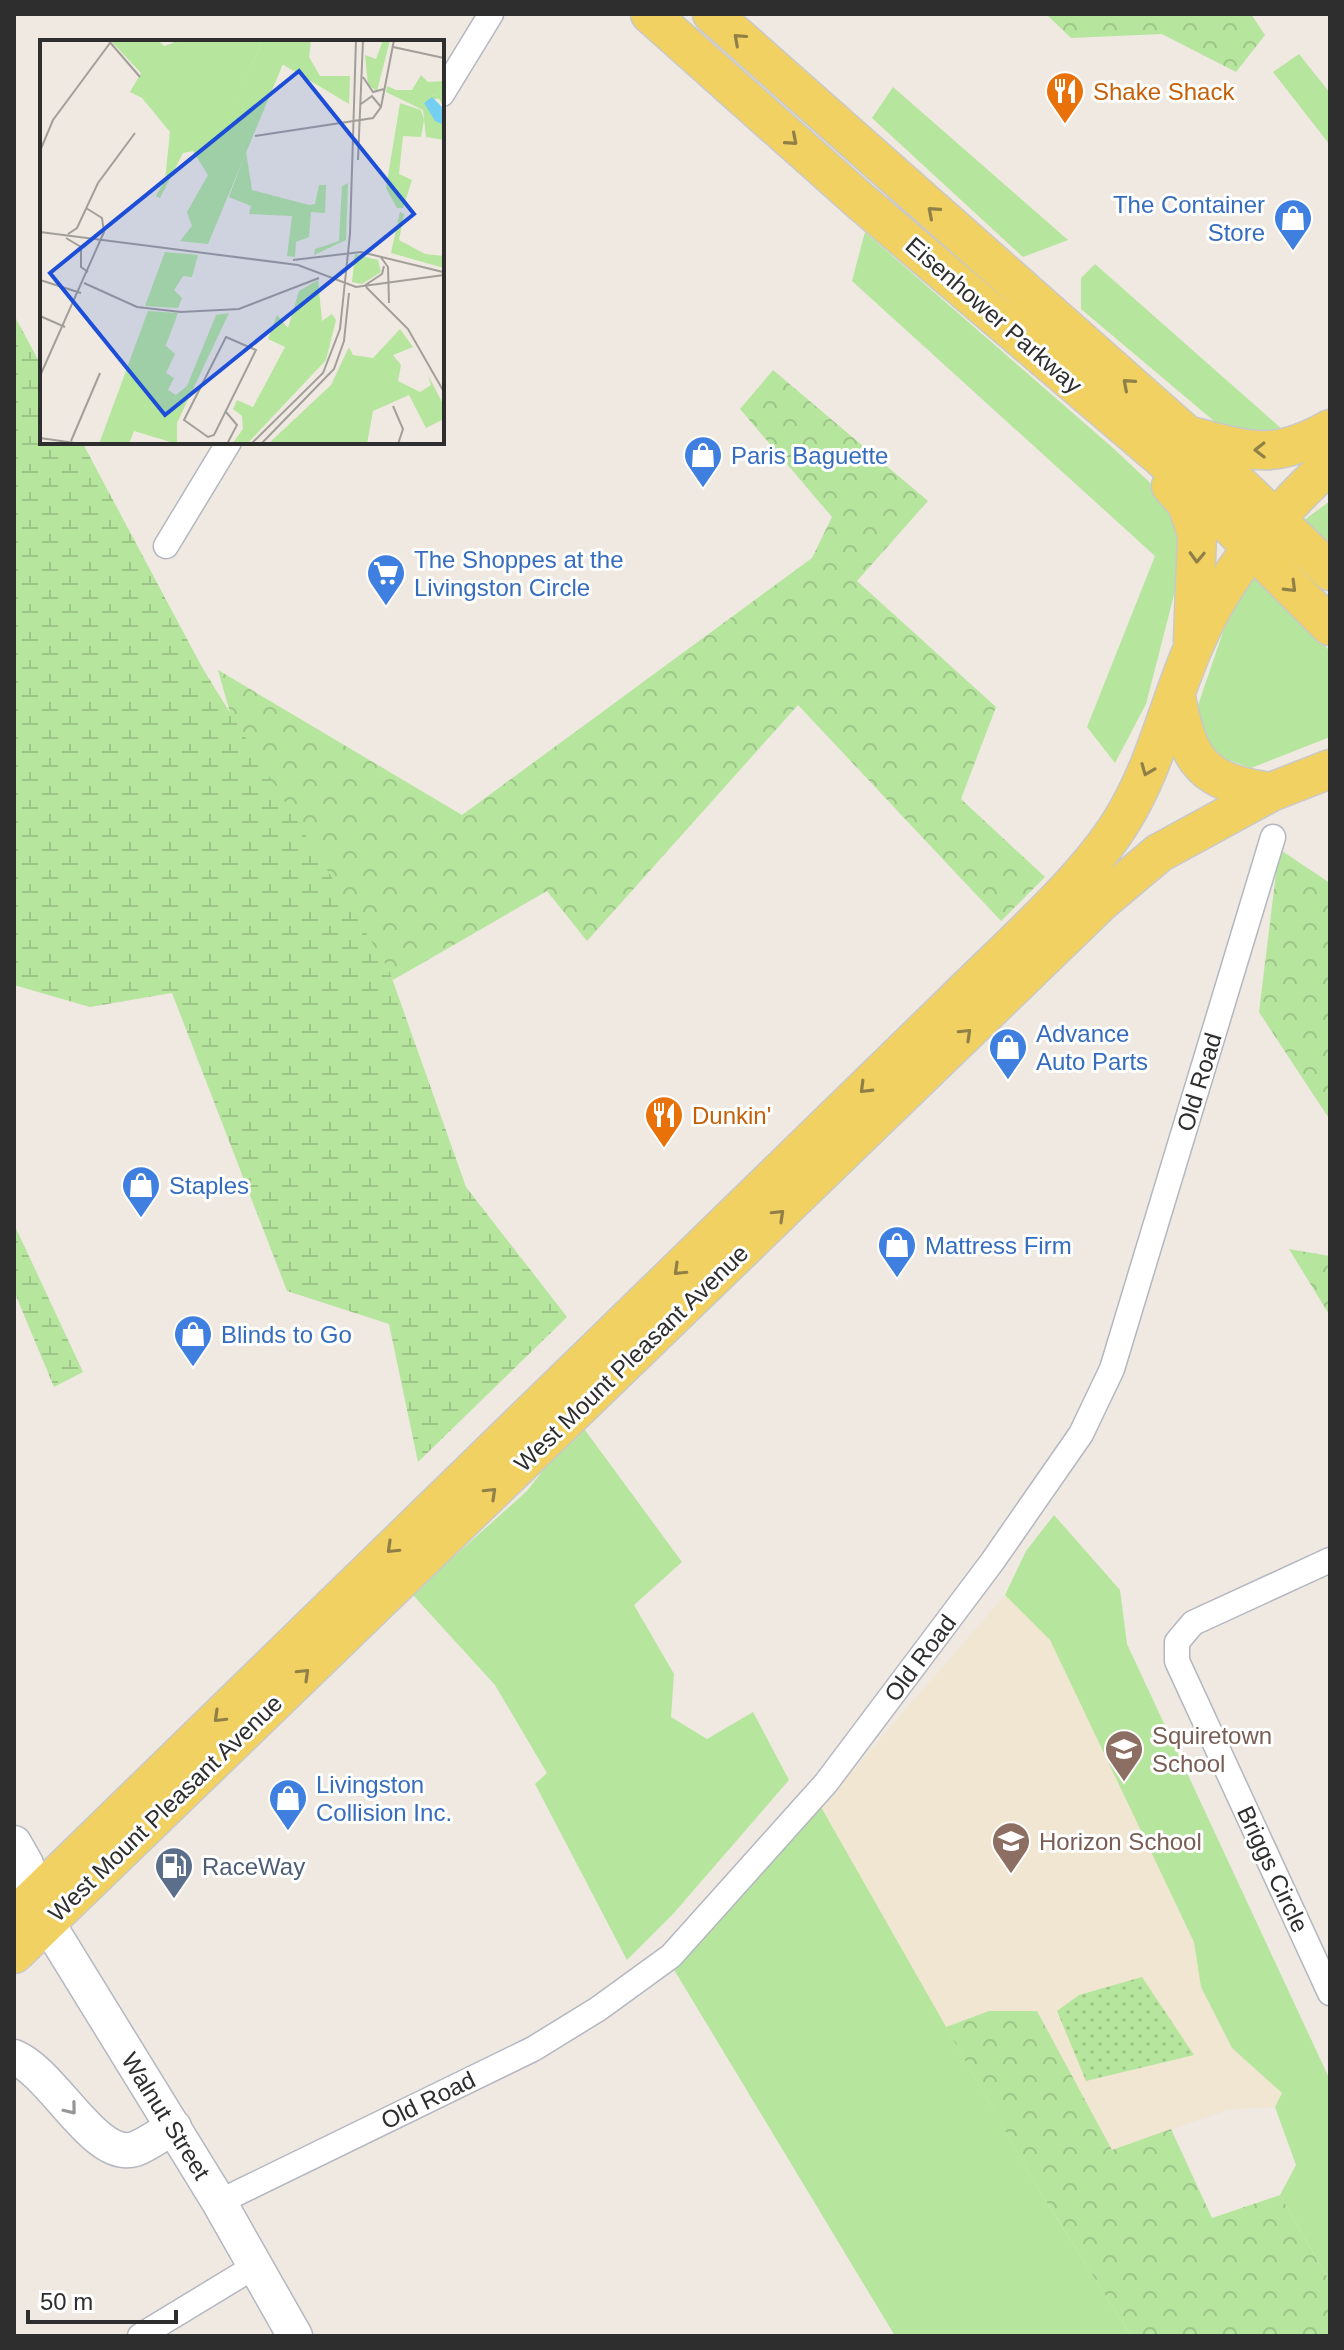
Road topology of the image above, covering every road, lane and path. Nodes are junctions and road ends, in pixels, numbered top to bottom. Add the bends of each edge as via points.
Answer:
1 (491, 14) edge
2 (650, 14) edge
3 (712, 14) edge
4 (444, 91) edge
5 (1330, 429) edge
6 (228, 444) edge
7 (1176, 447) junction
8 (1330, 464) edge
9 (1278, 517) junction
10 (166, 546) dead end
11 (1252, 549) junction
12 (1330, 571) edge
13 (1330, 626) edge
14 (1193, 647) junction
15 (1176, 697) junction
16 (1330, 769) edge
17 (1330, 785) edge
18 (1278, 790) junction
19 (1273, 837) dead end
20 (1330, 1560) edge
21 (14, 1843) edge
22 (27, 1905) edge
23 (14, 1954) edge
24 (1330, 1993) edge
25 (14, 2057) edge
26 (174, 2127) junction
27 (219, 2202) junction
28 (257, 2265) junction
29 (140, 2336) edge
30 (295, 2336) edge

1 - 4 street
2 -> 7 main road, Eisenhower Parkway via 859,200
7 -> 3 main road, Eisenhower Parkway
5 -> 7 main road via 1268,451
6 - 10 street
7 - 9 main road, Eisenhower Parkway
7 - 11 main road, Eisenhower Parkway
7 -> 14 main road via 1172,486 1187,504 1197,535
8 - 9 main road
9 - 11 main road
9 - 12 main road, Eisenhower Parkway
11 -> 13 main road, Eisenhower Parkway
11 - 14 main road
14 - 15 main road, West Mount Pleasant Avenue
15 - 18 main road via 1184,739 1196,759 1236,788
15 -> 22 main road, West Mount Pleasant Avenue via 1120,824 1030,925
16 - 18 main road, West Mount Pleasant Avenue
17 - 18 main road
22 -> 18 main road, West Mount Pleasant Avenue via 1102,901 1159,853
19 - 27 street, Old Road via 1112,1369 1081,1434 826,1783 671,1956 598,2009 533,2049
20 - 24 street, Briggs Circle via 1193,1623 1177,1642 1177,1661
21 - 22 street, Walnut Street via 26,1864
22 - 23 main road, West Mount Pleasant Avenue
22 - 26 street, Walnut Street
25 -> 26 street via 45,2077 89,2132 112,2147 133,2150
26 - 27 street, Walnut Street
27 - 28 street, Walnut Street
28 - 29 street
28 - 30 street, Walnut Street

